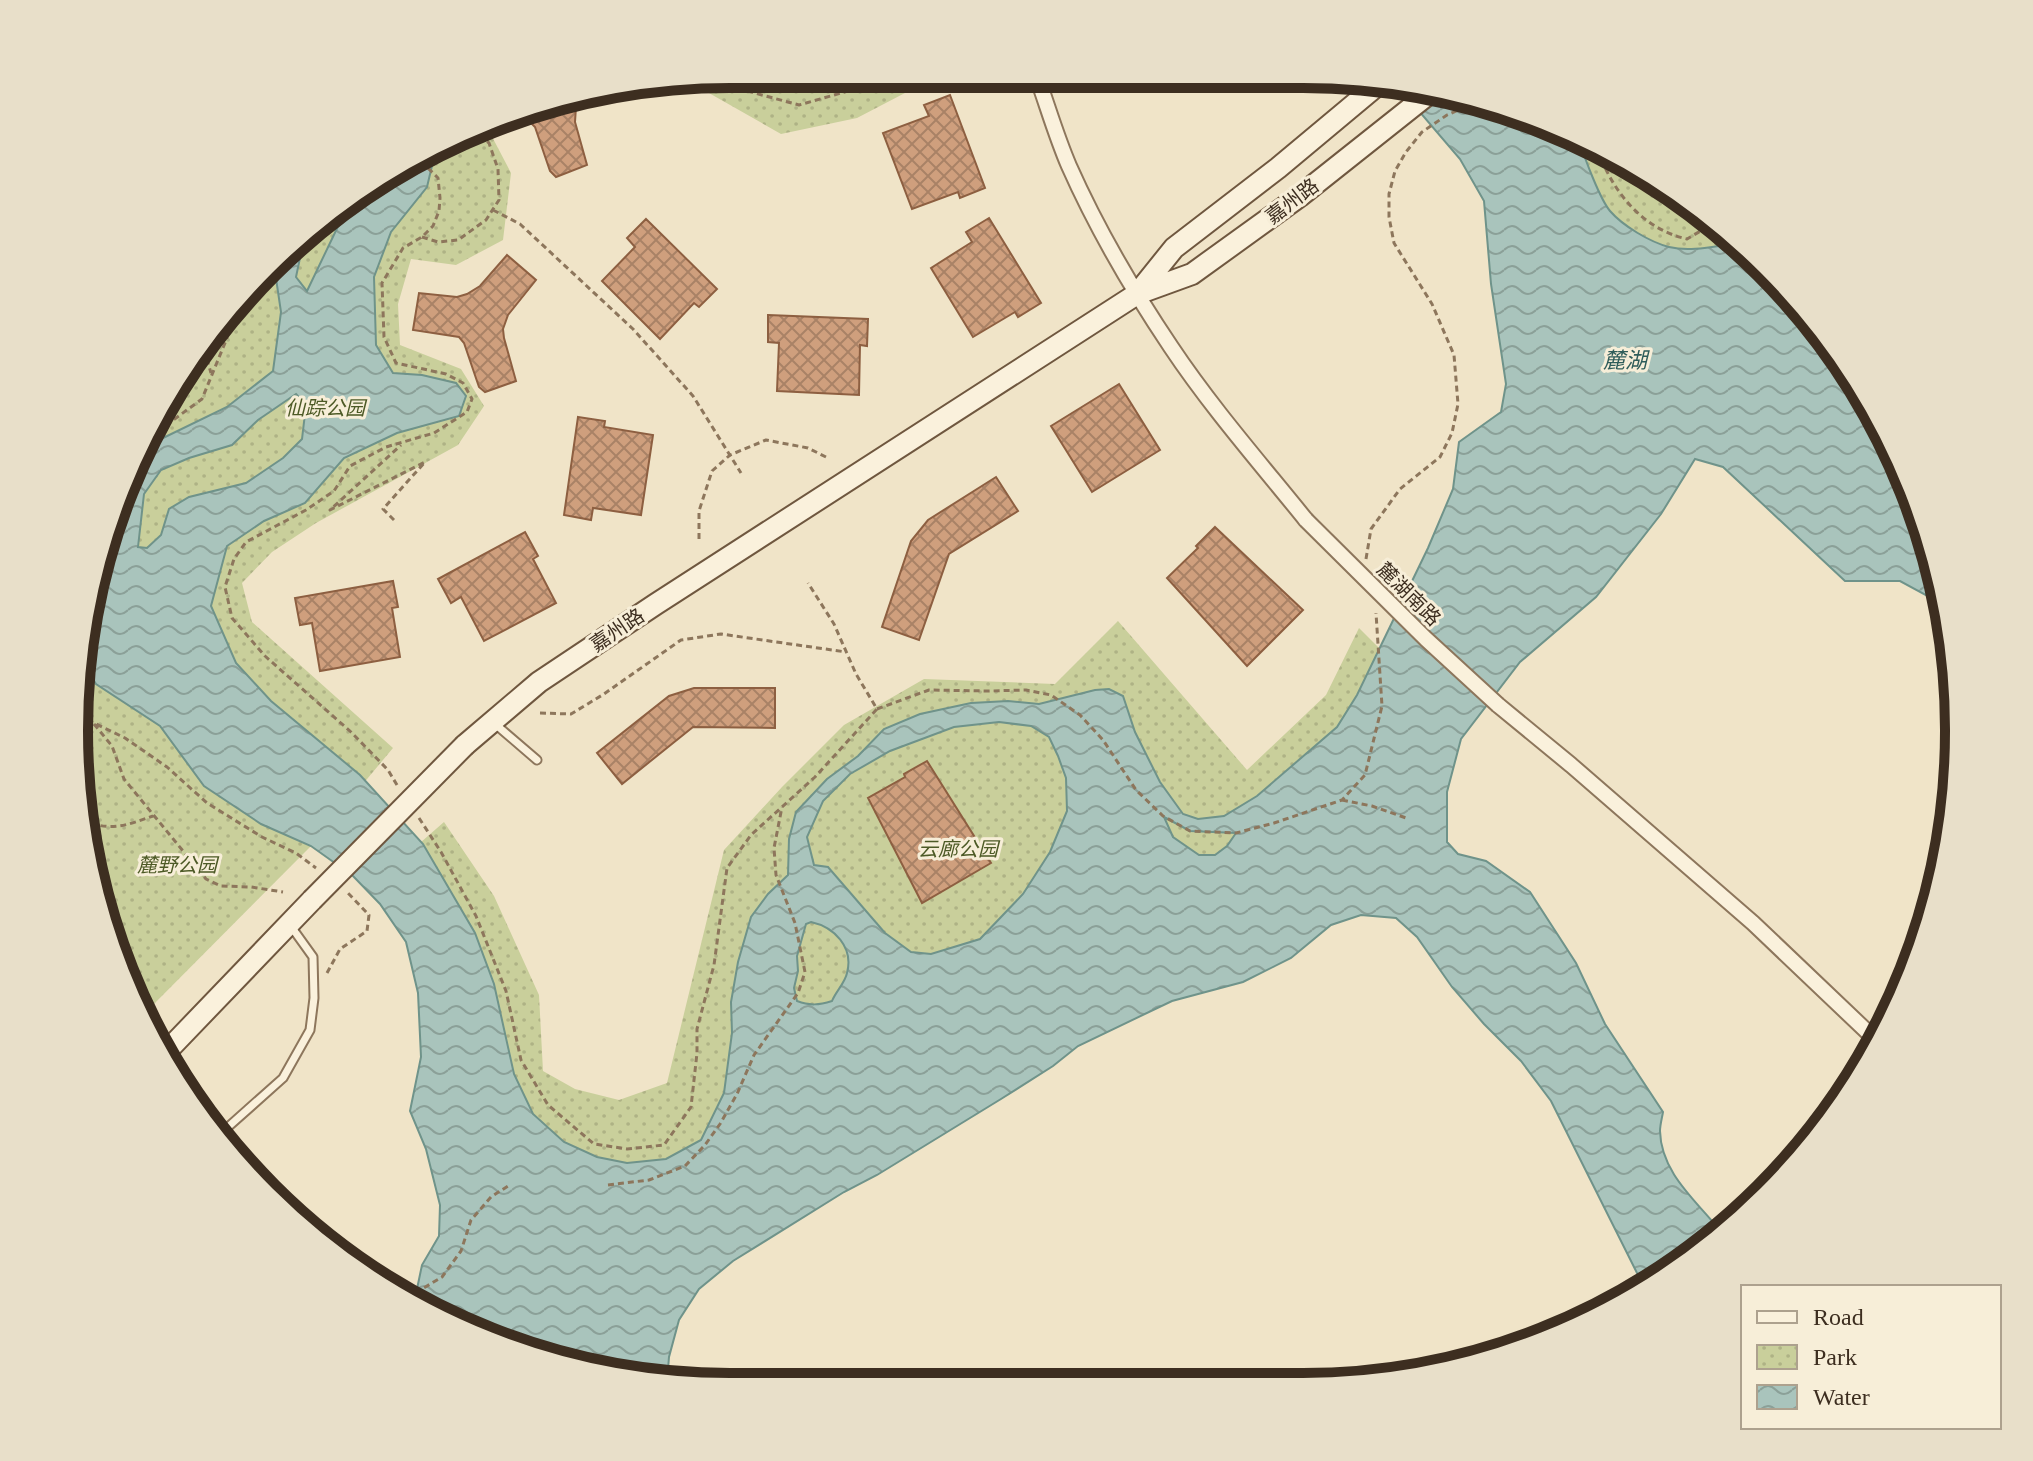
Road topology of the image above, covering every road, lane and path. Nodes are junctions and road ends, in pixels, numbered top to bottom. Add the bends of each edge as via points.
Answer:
1 (736, 88) edge
2 (848, 88) edge
3 (858, 88) edge
4 (1041, 88) edge
5 (848, 91) junction
6 (1370, 91) edge
7 (1422, 99) edge
8 (1462, 108) edge
9 (483, 138) edge
10 (1605, 164) edge
11 (425, 165) edge
12 (493, 210) junction
13 (1704, 229) edge
14 (1137, 294) junction
15 (227, 332) edge
16 (207, 359) edge
17 (212, 375) junction
18 (165, 426) edge
19 (404, 442) dead end
20 (730, 455) junction
21 (828, 458) dead end
22 (741, 473) dead end
23 (394, 520) dead end
24 (699, 539) dead end
25 (1366, 562) dead end
26 (1376, 613) dead end
27 (846, 652) dead end
28 (877, 709) dead end
29 (540, 713) dead end
30 (88, 719) edge
31 (92, 722) junction
32 (492, 722) junction
33 (537, 760) dead end
34 (1342, 800) junction
35 (782, 806) dead end
36 (153, 816) junction
37 (1409, 819) dead end
38 (95, 825) edge
39 (318, 869) dead end
40 (341, 885) dead end
41 (283, 892) dead end
42 (289, 923) junction
43 (314, 998) junction
44 (1869, 1033) edge
45 (171, 1047) edge
46 (226, 1129) edge
47 (511, 1184) dead end
48 (608, 1185) dead end
49 (418, 1292) edge

1 - 5 path via 799,105
2 - 5 path
3 - 5 path
4 - 14 street, 麓湖南路 via 1068,164
6 - 14 street, 嘉州路 via 1174,248
7 - 14 street, 嘉州路 via 1192,274
8 - 25 path via 1422,132 1395,171 1389,194 1394,243 1432,304 1454,355 1458,404 1452,433 1440,457 1400,489 1371,529
9 - 12 path via 498,169 499,200
10 - 13 path via 1634,211 1650,222 1687,239
11 - 12 path via 438,178 440,198 433,226 422,237 458,240
12 - 20 path via 520,224 633,329 693,396
14 - 32 street, 嘉州路 via 617,630 539,682
14 - 44 street, 麓湖南路, bridge via 1227,423 1306,520 1498,705 1753,923
15 - 17 path
16 - 17 path
17 - 18 path via 202,399
19 - 23 path via 330,510 425,462 383,509
20 - 21 path via 766,440 808,448
20 - 22 path
20 - 24 path via 712,471 699,511
26 - 34 path via 1382,706 1365,775
27 - 29 path via 721,634 681,640 571,714
28 - 34 path via 929,690 1051,695 1088,723 1136,790 1163,816 1190,831 1236,833
30 - 31 path
31 - 36 path via 112,746 124,779
31 - 39 path via 167,767 207,803
32 - 33 lane
32 - 42 street, 嘉州路, bridge
34 - 37 path
35 - 48 path via 774,848 776,875 795,923 805,972 798,993 754,1055 720,1124 685,1166 649,1180
36 - 38 path via 106,829
36 - 41 path via 206,879 221,886
40 - 43 path via 369,915 367,931 340,949
42 - 43 lane via 313,957
42 - 45 street, 嘉州路
43 - 46 lane via 310,1030 283,1078
47 - 49 path via 471,1220 461,1251 442,1277

